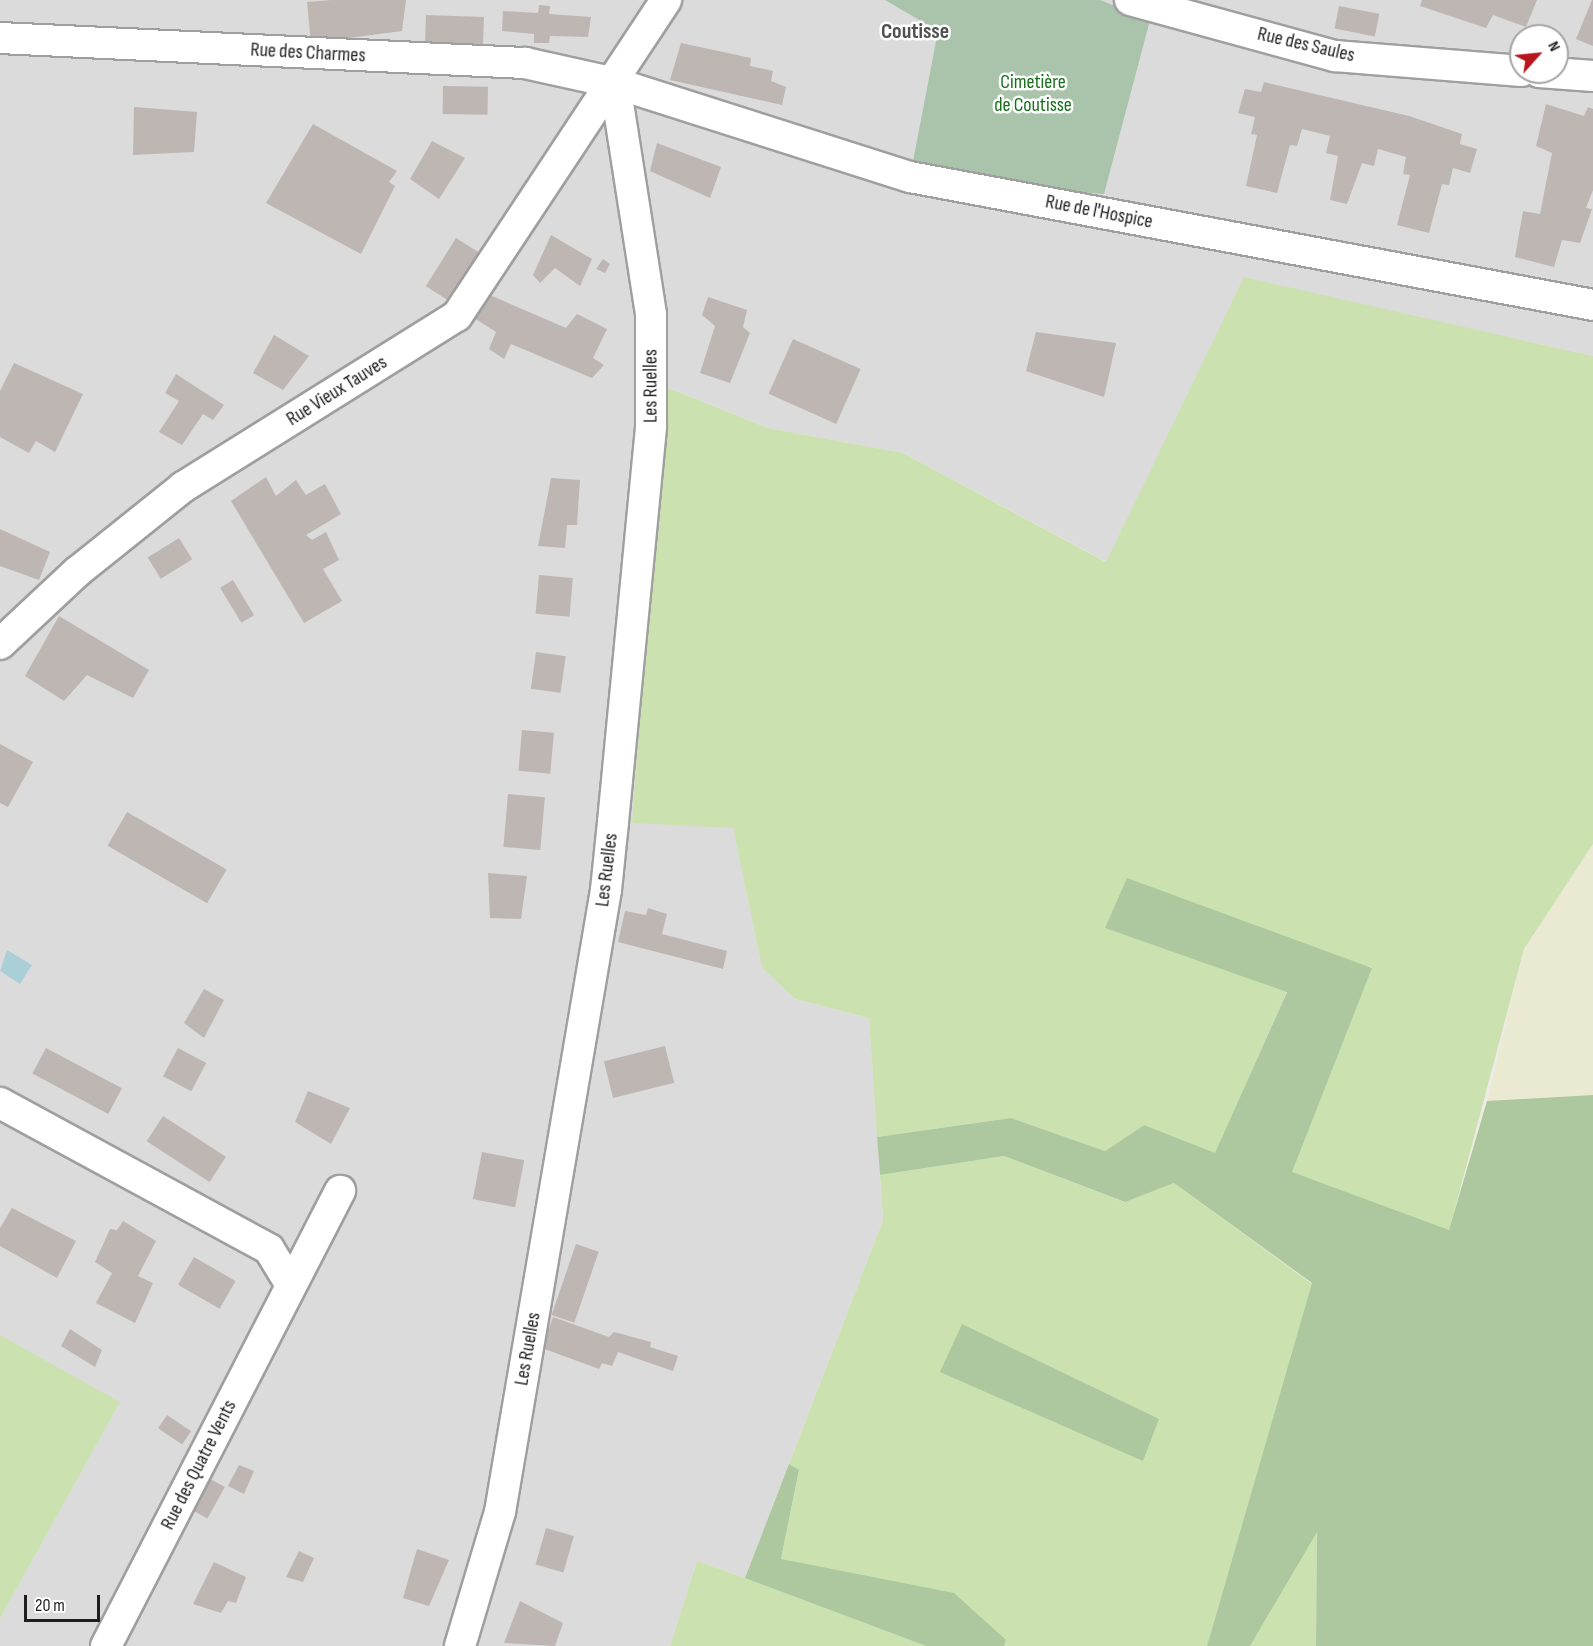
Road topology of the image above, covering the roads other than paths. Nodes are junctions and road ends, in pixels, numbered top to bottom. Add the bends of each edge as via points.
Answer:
1 (666, 0) edge
2 (1130, 0) edge
3 (0, 38) edge
4 (1509, 70) edge
5 (1569, 74) edge
6 (1593, 76) edge
7 (615, 83) junction
8 (1593, 305) edge
9 (0, 644) edge
10 (0, 1103) edge
11 (340, 1191) dead end
12 (291, 1285) junction
13 (106, 1646) edge
14 (459, 1646) edge

1 - 7 street, Rue Vieux Tauves
2 - 4 street, Rue des Saules via 1335,56
3 - 7 street, Rue des Charmes via 525,63
5 - 6 street
7 - 8 street, Rue de l'Hospice via 910,177
7 - 9 street, Rue Vieux Tauves via 457,316 183,487 78,572
7 - 14 street, Les Ruelles via 651,314 651,426 613,822 500,1512
10 - 12 street via 269,1249
11 - 12 street, Rue des Quatre Vents
12 - 13 street, Rue des Quatre Vents

